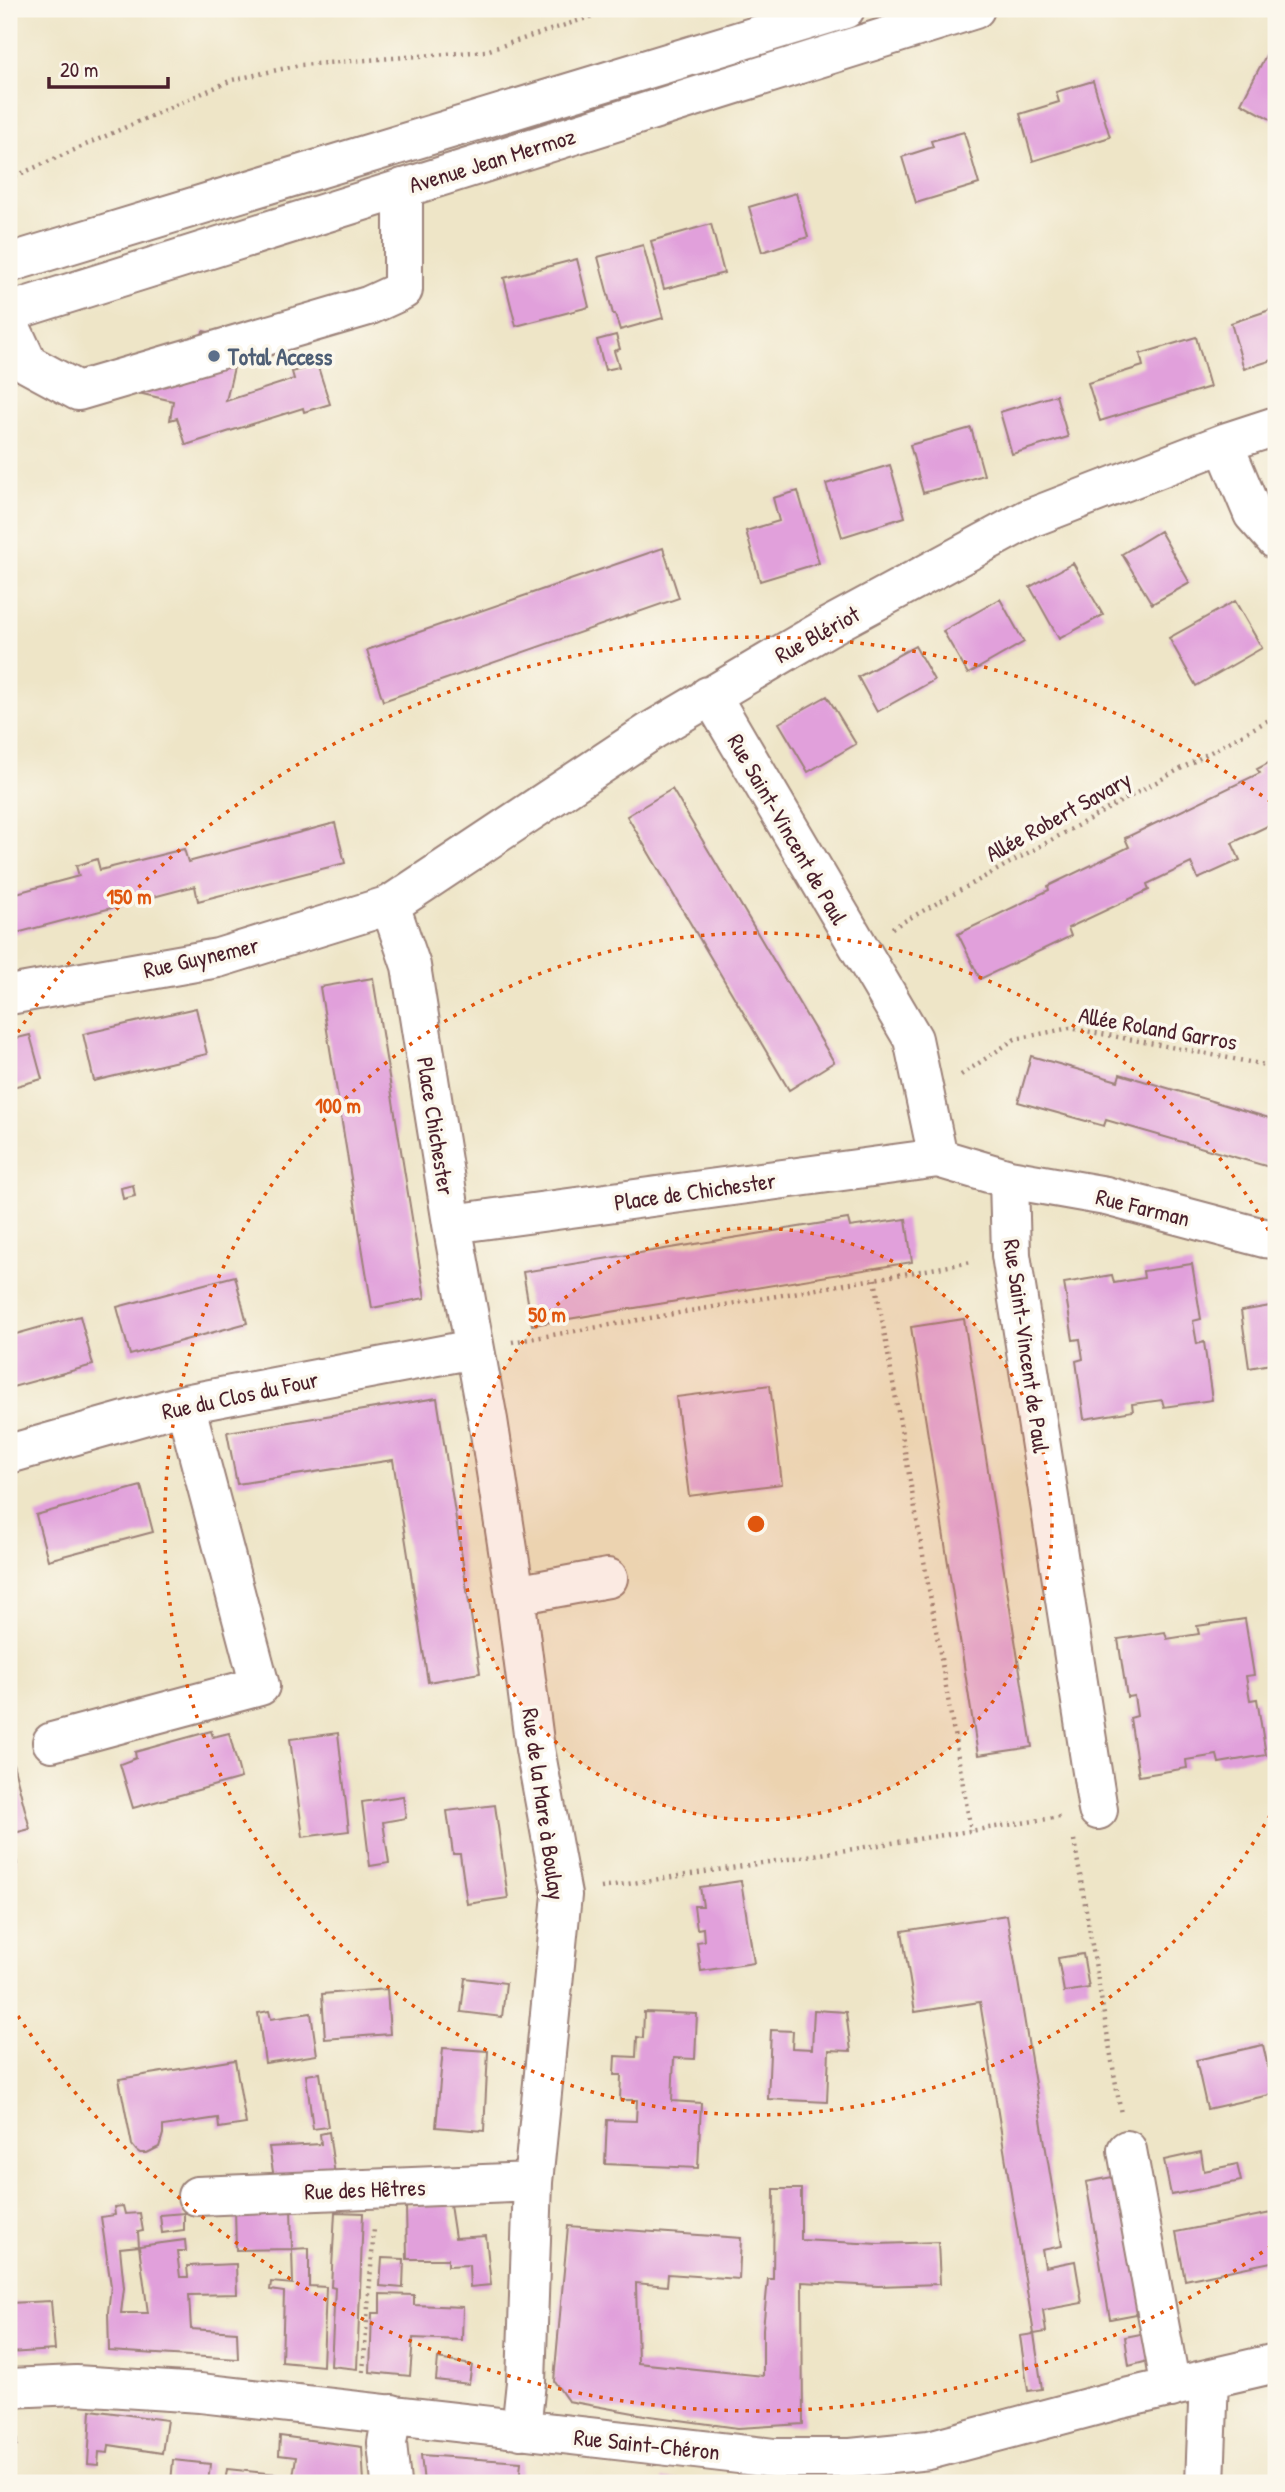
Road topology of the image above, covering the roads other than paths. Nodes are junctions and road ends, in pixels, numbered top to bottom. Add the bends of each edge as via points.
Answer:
1 (845, 9) edge
2 (975, 9) edge
3 (403, 188) junction
4 (9, 263) edge
5 (9, 312) edge
6 (9, 323) edge
7 (1276, 426) edge
8 (1227, 442) junction
9 (1276, 540) edge
10 (708, 696) junction
11 (390, 905) junction
12 (9, 995) edge
13 (938, 1158) junction
14 (1009, 1179) junction
15 (452, 1224) junction
16 (1276, 1239) edge
17 (474, 1349) junction
18 (185, 1404) junction
19 (9, 1454) edge
20 (608, 1578) dead end
21 (515, 1595) junction
22 (52, 1742) dead end
23 (1084, 1813) road end
24 (1127, 2150) road end
25 (533, 2182) junction
26 (197, 2196) dead end
27 (1276, 2363) edge
28 (1209, 2379) junction
29 (9, 2388) edge
30 (1171, 2388) junction
31 (376, 2412) junction
32 (521, 2430) junction
33 (854, 2471) edge
34 (391, 2483) edge
35 (1205, 2483) edge

1 - 4 street, Avenue Jean Mermoz
2 - 3 street, Avenue Jean Mermoz
3 - 5 street, Avenue Jean Mermoz
3 - 6 street via 403,290 368,306 78,391 28,364
7 - 8 street, Rue Blériot
8 - 9 street via 1253,513
8 - 10 street, Rue Blériot via 1028,519
10 - 11 street, Rue Blériot
10 - 13 street, Rue Saint-Vincent de Paul via 914,1039
11 - 12 street, Rue Guynemer via 218,958
11 - 15 street, Place Chichester via 411,966
13 - 14 street
13 - 15 street, Place de Chichester
14 - 16 street, Rue Farman via 1106,1196
14 - 23 street, Rue Saint-Vincent de Paul via 1010,1255
15 - 17 street, Place Chichester
17 - 18 street, Rue du Clos du Four
17 - 21 street, Rue de la Mare à Boulay
18 - 19 street, Rue du Clos du Four
18 - 22 street via 260,1686
20 - 21 street
21 - 25 street, Rue de la Mare à Boulay via 535,1749 562,1895
24 - 30 street
25 - 26 street, Rue des Hêtres
25 - 32 street, Rue de la Mare à Boulay
27 - 28 street, Rue Saint-Chéron
28 - 30 street, Rue Saint-Chéron
28 - 35 street
29 - 31 street, Rue Saint-Chéron via 76,2385 200,2393
30 - 33 street, Rue Saint-Chéron
31 - 32 street, Rue Saint-Chéron
31 - 34 street via 387,2443
32 - 33 street, Rue Saint-Chéron

